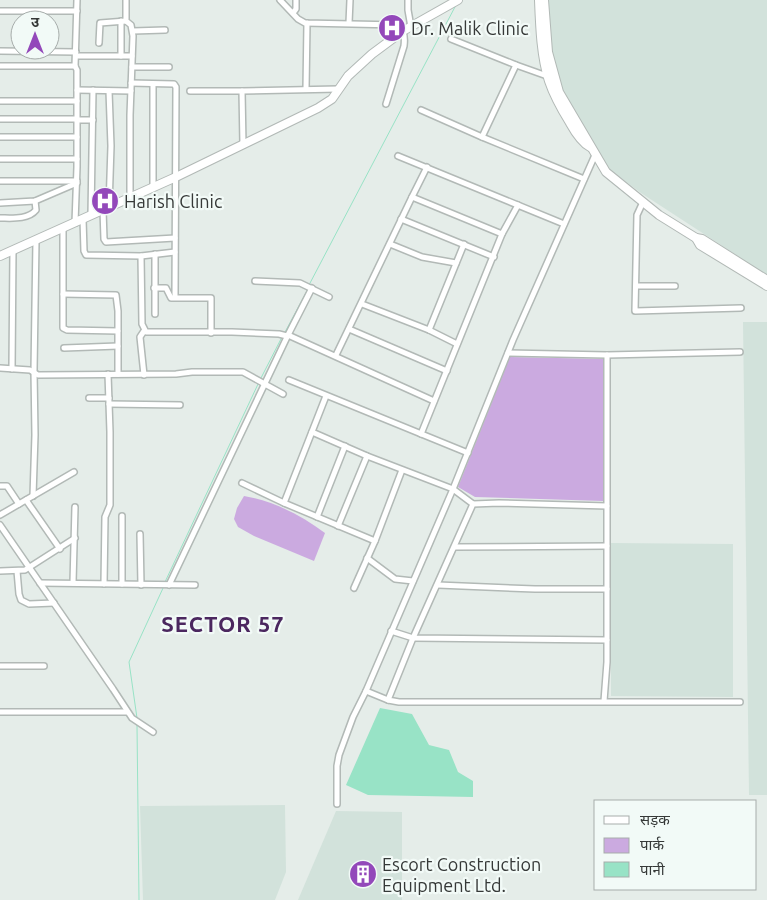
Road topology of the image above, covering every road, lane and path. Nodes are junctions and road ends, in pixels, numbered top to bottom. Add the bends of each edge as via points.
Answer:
1 (77, 0) edge
2 (126, 0) edge
3 (280, 0) edge
4 (296, 0) edge
5 (350, 0) edge
6 (408, 0) edge
7 (539, 0) edge
8 (544, 0) edge
9 (455, 1) edge
10 (0, 11) edge
11 (77, 11) junction
12 (293, 13) junction
13 (123, 21) junction
14 (306, 23) junction
15 (349, 23) junction
16 (411, 27) junction
17 (165, 30) dead end
18 (133, 31) junction
19 (403, 31) junction
20 (451, 40) dead end
21 (99, 43) dead end
22 (0, 51) edge
23 (76, 54) junction
24 (121, 56) junction
25 (132, 56) junction
26 (516, 65) junction
27 (0, 66) edge
28 (75, 66) junction
29 (132, 67) junction
30 (169, 67) dead end
31 (547, 76) junction
32 (131, 83) junction
33 (153, 84) junction
34 (338, 88) junction
35 (306, 89) junction
36 (77, 90) junction
37 (93, 90) junction
38 (109, 91) junction
39 (131, 91) junction
40 (190, 91) dead end
41 (242, 92) junction
42 (0, 101) edge
43 (77, 101) junction
44 (386, 104) dead end
45 (421, 110) dead end
46 (0, 119) edge
47 (77, 120) junction
48 (93, 120) junction
49 (0, 137) edge
50 (77, 137) junction
51 (482, 137) junction
52 (243, 145) junction
53 (590, 147) junction
54 (595, 155) junction
55 (398, 156) dead end
56 (0, 159) edge
57 (77, 159) junction
58 (428, 167) junction
59 (176, 177) junction
60 (584, 179) junction
61 (0, 181) edge
62 (77, 182) junction
63 (153, 188) junction
64 (412, 197) junction
65 (130, 198) junction
66 (35, 201) junction
67 (643, 202) junction
68 (0, 203) edge
69 (518, 204) junction
70 (106, 208) junction
71 (91, 215) junction
72 (0, 218) edge
73 (83, 219) junction
74 (401, 219) junction
75 (75, 223) junction
76 (564, 224) junction
77 (63, 228) junction
78 (502, 234) junction
79 (175, 238) junction
80 (696, 238) junction
81 (36, 241) junction
82 (390, 244) junction
83 (464, 244) junction
84 (13, 250) junction
85 (175, 252) junction
86 (155, 254) junction
87 (0, 256) edge
88 (141, 256) junction
89 (494, 257) junction
90 (456, 263) junction
91 (767, 280) edge
92 (255, 281) dead end
93 (636, 286) junction
94 (675, 286) dead end
95 (767, 286) edge
96 (309, 287) junction
97 (154, 288) junction
98 (63, 294) junction
99 (175, 297) junction
100 (329, 297) dead end
101 (362, 304) junction
102 (741, 308) dead end
103 (155, 314) dead end
104 (349, 329) junction
105 (429, 330) junction
106 (118, 331) junction
107 (144, 331) junction
108 (211, 333) junction
109 (285, 335) junction
110 (457, 344) junction
111 (118, 346) junction
112 (64, 348) dead end
113 (508, 352) junction
114 (740, 352) dead end
115 (607, 354) junction
116 (336, 355) junction
117 (0, 368) edge
118 (12, 369) junction
119 (34, 371) junction
120 (447, 371) junction
121 (108, 374) junction
122 (118, 374) junction
123 (144, 375) junction
124 (289, 380) dead end
125 (261, 382) junction
126 (283, 394) dead end
127 (326, 396) junction
128 (89, 398) dead end
129 (109, 398) junction
130 (434, 401) junction
131 (109, 404) junction
132 (180, 405) dead end
133 (312, 432) junction
134 (421, 434) junction
135 (345, 446) junction
136 (468, 453) junction
137 (367, 456) junction
138 (402, 470) junction
139 (74, 472) dead end
140 (242, 483) dead end
141 (0, 486) edge
142 (453, 489) junction
143 (33, 496) junction
144 (26, 500) junction
145 (284, 503) junction
146 (19, 504) junction
147 (473, 504) junction
148 (75, 506) dead end
149 (607, 506) junction
150 (0, 515) edge
151 (122, 516) dead end
152 (317, 517) junction
153 (0, 525) edge
154 (338, 526) junction
155 (140, 534) dead end
156 (75, 538) junction
157 (375, 541) junction
158 (607, 546) junction
159 (455, 547) junction
160 (60, 549) junction
161 (368, 558) junction
162 (30, 568) junction
163 (0, 570) edge
164 (17, 571) junction
165 (413, 581) junction
166 (40, 583) junction
167 (73, 583) junction
168 (104, 584) junction
169 (122, 584) junction
170 (141, 585) junction
171 (165, 585) junction
172 (438, 585) junction
173 (195, 586) dead end
174 (354, 588) dead end
175 (607, 589) junction
176 (54, 603) junction
177 (391, 631) junction
178 (413, 638) junction
179 (607, 640) junction
180 (0, 666) edge
181 (44, 666) dead end
182 (366, 691) junction
183 (388, 700) junction
184 (604, 701) junction
185 (740, 702) dead end
186 (0, 712) edge
187 (127, 712) junction
188 (153, 732) dead end
189 (337, 804) dead end

1 - 11 street
2 - 13 street
3 - 12 street
4 - 12 street
5 - 15 street
6 - 16 street
7 - 31 street
8 - 53 street via 548,52 554,79
9 - 16 street
10 - 11 street
11 - 23 street
12 - 14 street
13 - 18 street via 131,25
13 - 21 street via 100,23
13 - 24 street
14 - 15 street
14 - 35 street
15 - 19 street via 398,25
16 - 19 street
17 - 18 street
18 - 25 street
19 - 34 street via 372,54
19 - 44 street via 404,46
20 - 26 street
22 - 23 street
23 - 24 street
23 - 28 street
24 - 25 street
25 - 29 street
26 - 31 street
26 - 51 street
27 - 28 street
28 - 36 street
29 - 30 street
29 - 32 street
31 - 53 street via 561,108 582,141
32 - 33 street
32 - 39 street
33 - 59 street via 174,84 176,87
33 - 63 street
34 - 35 street
34 - 52 street via 324,105
35 - 41 street
36 - 37 street
36 - 43 street
37 - 38 street
37 - 48 street
38 - 39 street
38 - 70 street via 111,152
39 - 65 street
40 - 41 street
41 - 52 street
42 - 43 street
43 - 47 street
45 - 51 street
46 - 47 street
47 - 48 street
47 - 50 street
48 - 71 street
49 - 50 street
50 - 57 street
51 - 60 street
52 - 59 street
53 - 54 street
54 - 60 street
54 - 67 street via 606,172
55 - 58 street
56 - 57 street
57 - 62 street
58 - 64 street
58 - 69 street
59 - 63 street
59 - 79 street
60 - 76 street
61 - 62 street
62 - 66 street
62 - 75 street
63 - 65 street
64 - 74 street
64 - 78 street
65 - 70 street
66 - 68 street
66 - 72 street via 36,210 32,214
67 - 80 street
67 - 93 street via 637,214
69 - 76 street
69 - 78 street
70 - 71 street
70 - 79 street via 106,242
71 - 73 street
73 - 75 street
73 - 88 street via 86,255
74 - 82 street
74 - 83 street
75 - 77 street
76 - 113 street
77 - 81 street
77 - 98 street
78 - 89 street
79 - 85 street
80 - 91 street
80 - 95 street via 700,245
81 - 84 street
81 - 119 street
82 - 90 street via 422,258
82 - 101 street
83 - 89 street
83 - 90 street
84 - 87 street
84 - 118 street
85 - 86 street
85 - 99 street
86 - 88 street
86 - 97 street
88 - 107 street
89 - 110 street
90 - 105 street
92 - 96 street via 292,282
93 - 94 street
93 - 102 street via 635,311
96 - 100 street
96 - 109 street
97 - 99 street via 166,288 169,298
97 - 103 street
98 - 106 street via 64,329
98 - 106 street via 116,295
99 - 108 street via 211,298
101 - 104 street
101 - 105 street
104 - 116 street
104 - 120 street
105 - 110 street
106 - 111 street
107 - 108 street
107 - 123 street via 140,337
108 - 109 street
109 - 116 street
109 - 125 street
110 - 120 street
111 - 112 street
111 - 122 street
113 - 115 street
113 - 136 street
114 - 115 street
115 - 149 street
116 - 130 street
117 - 118 street
118 - 119 street
119 - 121 street via 38,374
119 - 143 street
120 - 130 street
121 - 122 street
121 - 129 street
122 - 123 street
123 - 125 street via 235,371
124 - 127 street
125 - 126 street
125 - 171 street
127 - 133 street
127 - 134 street
128 - 129 street
129 - 131 street
130 - 134 street
131 - 132 street
131 - 168 street via 110,507 105,517
133 - 135 street
133 - 145 street
134 - 136 street
135 - 137 street
135 - 152 street
136 - 142 street
137 - 138 street
137 - 154 street
138 - 142 street
138 - 157 street
139 - 143 street
140 - 145 street
141 - 146 street via 7,486
142 - 147 street
142 - 165 street
143 - 144 street
144 - 146 street
144 - 160 street
145 - 152 street
146 - 150 street
147 - 149 street
147 - 159 street
148 - 156 street
149 - 158 street
151 - 169 street
152 - 154 street
153 - 162 street
154 - 157 street
155 - 170 street
156 - 160 street
156 - 167 street
157 - 161 street
158 - 159 street
158 - 175 street
159 - 172 street
160 - 162 street
161 - 165 street via 395,579
161 - 174 street
162 - 164 street
162 - 166 street
163 - 164 street
164 - 176 street via 21,600 29,604
165 - 177 street
166 - 167 street
166 - 176 street
167 - 168 street
168 - 169 street
169 - 170 street
170 - 171 street
171 - 173 street
172 - 175 street
172 - 178 street
175 - 179 street
176 - 187 street
177 - 178 street
177 - 182 street
178 - 179 street
178 - 183 street
179 - 184 street
180 - 181 street
182 - 183 street
182 - 189 street via 339,756
183 - 184 street
184 - 185 street
186 - 187 street
187 - 188 street

